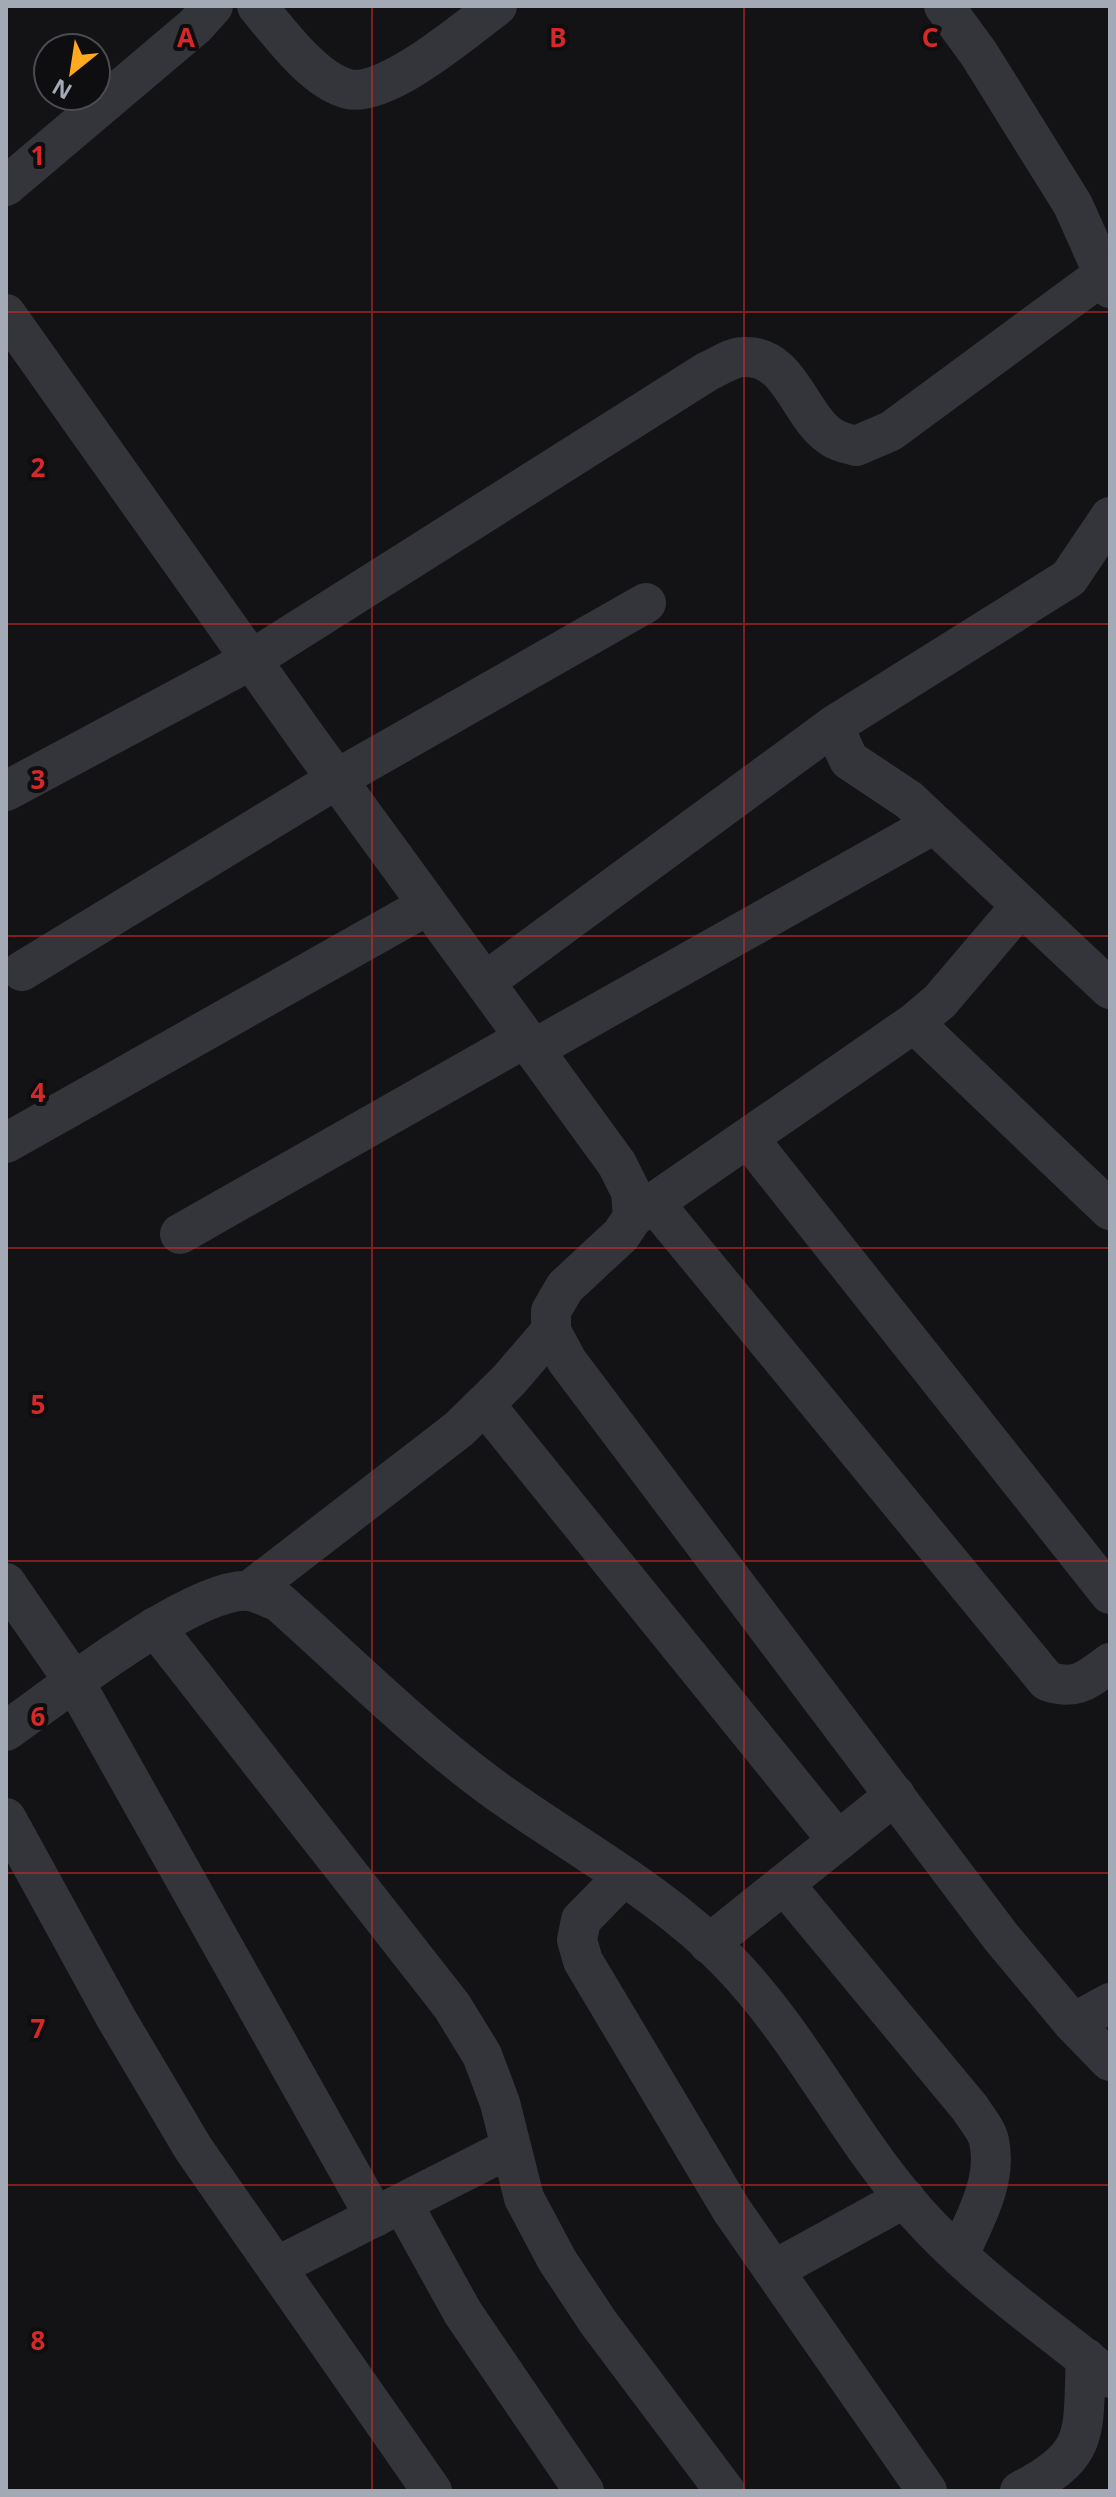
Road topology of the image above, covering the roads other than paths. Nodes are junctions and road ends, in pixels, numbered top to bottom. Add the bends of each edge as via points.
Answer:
1 (213, 6) edge
2 (257, 6) edge
3 (497, 6) edge
4 (944, 6) edge
5 (6, 186) edge
6 (1107, 281) edge
7 (6, 314) edge
8 (1110, 517) edge
9 (646, 603) dead end
10 (251, 660) junction
11 (833, 726) junction
12 (337, 779) junction
13 (6, 791) edge
14 (934, 824) junction
15 (428, 905) junction
16 (1020, 907) junction
17 (22, 971) dead end
18 (485, 982) junction
19 (1110, 989) edge
20 (914, 1023) junction
21 (530, 1044) junction
22 (748, 1138) junction
23 (6, 1143) edge
24 (643, 1210) junction
25 (1110, 1210) edge
26 (180, 1234) dead end
27 (551, 1331) junction
28 (485, 1405) junction
29 (6, 1583) edge
30 (249, 1591) junction
31 (1110, 1594) edge
32 (155, 1627) junction
33 (1110, 1663) edge
34 (75, 1683) junction
35 (6, 1731) edge
36 (895, 1795) junction
37 (6, 1818) edge
38 (838, 1841) junction
39 (623, 1877) junction
40 (784, 1884) junction
41 (709, 1944) junction
42 (1110, 2003) edge
43 (1073, 2023) junction
44 (1110, 2061) edge
45 (510, 2148) junction
46 (905, 2198) junction
47 (388, 2210) junction
48 (959, 2255) junction
49 (276, 2267) junction
50 (774, 2270) junction
51 (1098, 2368) edge
52 (432, 2491) edge
53 (584, 2491) edge
54 (725, 2491) edge
55 (927, 2491) edge
56 (1020, 2491) edge

1 - 5 street
2 - 3 street via 321,75 349,90 379,85 409,71
4 - 6 street via 1073,205
6 - 10 street via 891,431 856,446 832,438 767,361 742,357 708,371
7 - 10 street
8 - 11 street via 1069,578
9 - 12 street
10 - 12 street
10 - 13 street
11 - 14 street via 849,760 909,800
11 - 18 street
12 - 15 street
12 - 17 street
14 - 16 street
14 - 21 street
15 - 18 street
15 - 23 street
16 - 19 street
16 - 20 street via 940,1001
18 - 21 street
20 - 22 street
20 - 25 street
21 - 24 street via 617,1164
21 - 26 street
22 - 24 street
22 - 31 street
24 - 27 street via 565,1287 551,1311
24 - 33 street via 1047,1681 1065,1687 1086,1681
27 - 28 street
27 - 36 street via 567,1361
28 - 30 street
28 - 38 street
29 - 34 street
30 - 32 street via 212,1597
30 - 39 street via 279,1602 460,1763
32 - 34 street
32 - 45 street via 452,2006 482,2055
34 - 35 street
34 - 47 street
36 - 38 street
36 - 43 street
37 - 49 street via 154,2087
38 - 40 street
39 - 41 street
39 - 50 street via 581,1920 577,1940 583,1961 696,2153
40 - 41 street
40 - 48 street via 970,2108 989,2138 991,2171
41 - 46 street via 775,2015
42 - 43 street
43 - 44 street
45 - 47 street
45 - 54 street via 524,2198 557,2260
46 - 48 street
46 - 50 street
47 - 49 street
47 - 53 street
48 - 51 street
49 - 52 street
50 - 55 street
51 - 56 street via 1082,2435 1069,2459

